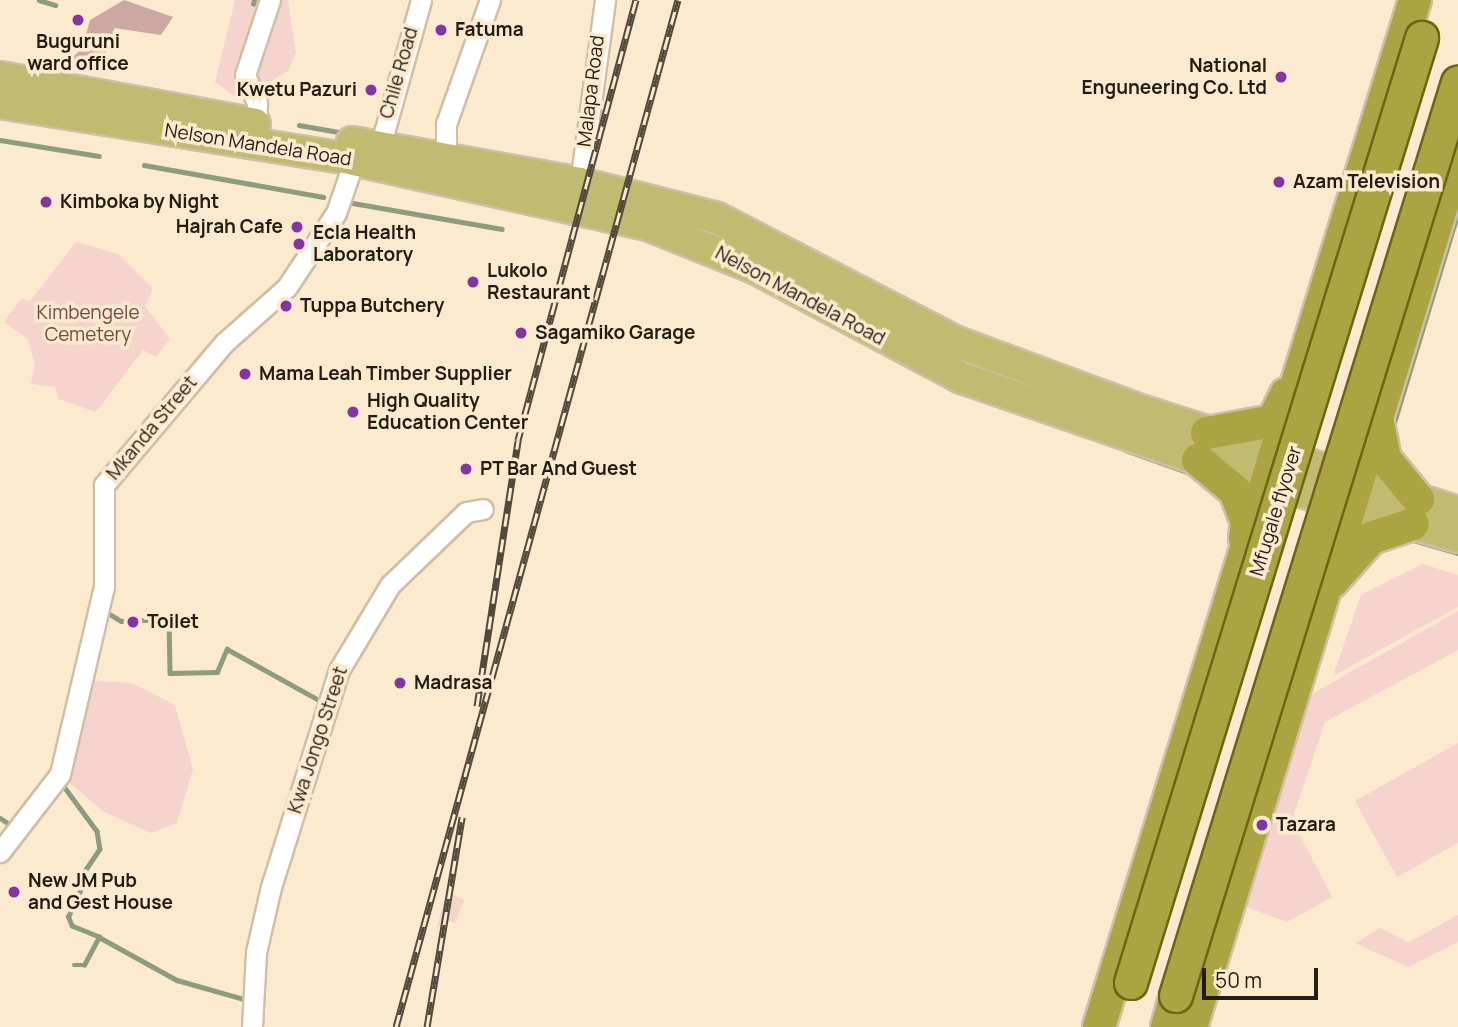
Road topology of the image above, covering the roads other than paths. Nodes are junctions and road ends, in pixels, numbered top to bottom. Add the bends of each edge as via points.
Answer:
1 (270, 0) edge
2 (421, 0) edge
3 (489, 0) edge
4 (605, 0) edge
5 (1415, 0) edge
6 (1433, 0) edge
7 (0, 77) edge
8 (1458, 83) edge
9 (0, 103) edge
10 (256, 124) junction
11 (364, 150) junction
12 (1458, 153) edge
13 (446, 158) junction
14 (580, 183) junction
15 (1309, 341) junction
16 (1377, 409) junction
17 (1202, 446) junction
18 (1269, 468) junction
19 (1351, 492) junction
20 (482, 509) dead end
21 (1415, 512) junction
22 (1458, 512) edge
23 (1458, 537) edge
24 (1242, 561) junction
25 (1312, 616) junction
26 (0, 852) edge
27 (252, 1027) edge
28 (1099, 1027) edge
29 (1118, 1027) edge
30 (1167, 1027) edge
31 (1191, 1027) edge

1 - 10 street via 246,75 257,103
2 - 11 street, Chile Road
3 - 13 street via 450,113
4 - 14 street, Malapa Road
5 - 15 highway
6 - 29 highway, Mfugale flyover, bridge
7 - 10 main road, Nelson Mandela Road
8 - 30 highway, bridge
9 - 11 main road, Nelson Mandela Road
10 - 11 main road, Nelson Mandela Road
11 - 13 main road, Nelson Mandela Road
11 - 17 main road, Nelson Mandela Road via 686,238 962,379
11 - 26 street, Mkanda Street via 337,213 287,287 224,343 104,485 104,587 60,774
12 - 16 highway
13 - 14 main road, Nelson Mandela Road
14 - 17 main road, Nelson Mandela Road via 718,218 954,341
15 - 17 highway via 1273,421
15 - 18 highway
16 - 19 highway
16 - 21 highway via 1385,459
17 - 18 main road, Nelson Mandela Road
17 - 24 highway via 1244,506
18 - 19 main road, Nelson Mandela Road
18 - 24 highway
19 - 21 main road, Nelson Mandela Road
19 - 25 highway
20 - 27 street, Kwa Jongo Street via 466,512 390,585 339,670 268,900 253,971
21 - 22 main road, Nelson Mandela Road
21 - 23 main road, Nelson Mandela Road
21 - 25 highway via 1353,552
24 - 28 highway
25 - 31 highway

